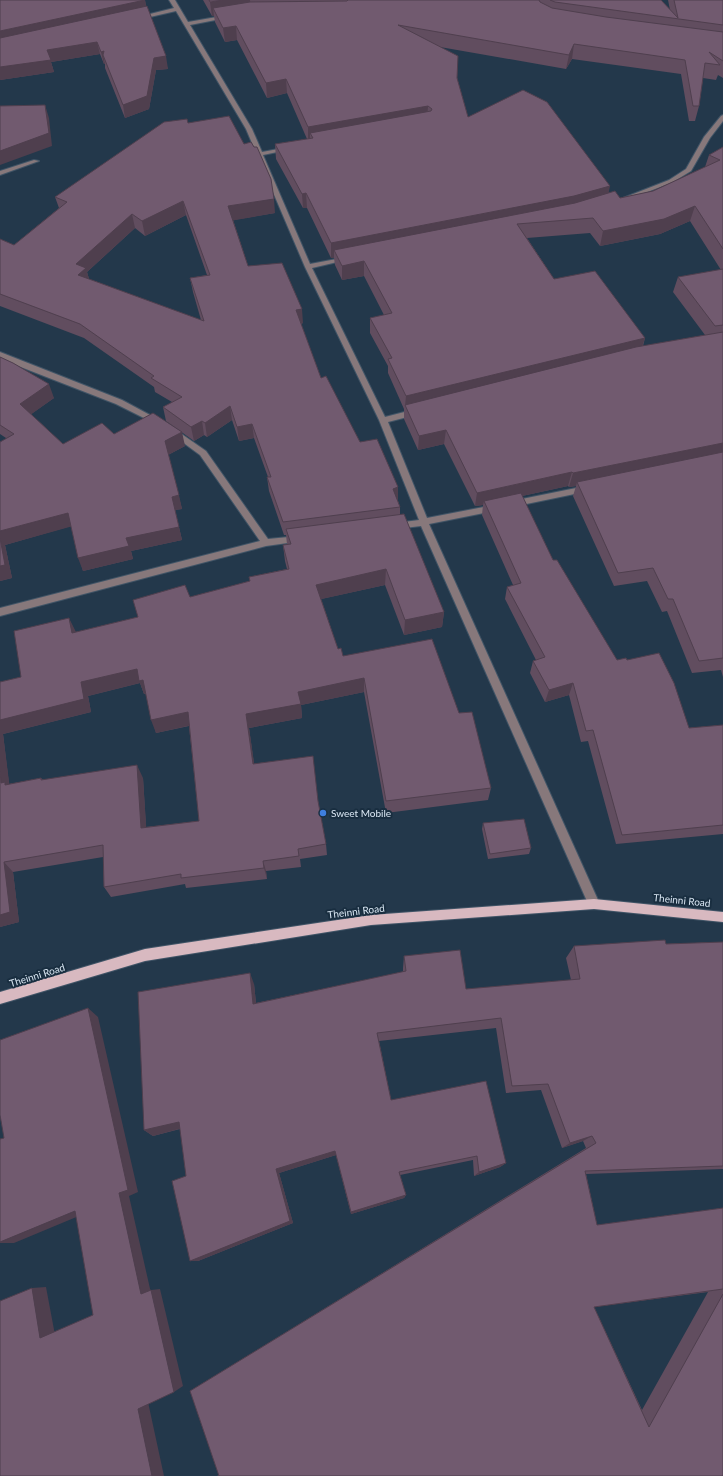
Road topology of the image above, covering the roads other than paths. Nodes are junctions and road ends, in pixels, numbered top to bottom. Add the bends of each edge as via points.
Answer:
1 (172, 0) edge
2 (178, 9) junction
3 (236, 16) edge
4 (131, 19) edge
5 (187, 24) junction
6 (723, 117) edge
7 (298, 148) edge
8 (259, 154) junction
9 (36, 161) dead end
10 (0, 173) edge
11 (617, 201) edge
12 (354, 257) edge
13 (308, 267) junction
14 (0, 354) edge
15 (421, 411) edge
16 (383, 420) junction
17 (593, 487) edge
18 (424, 522) junction
19 (385, 528) edge
20 (306, 538) edge
21 (266, 543) junction
22 (0, 612) edge
23 (594, 904) junction
24 (723, 917) edge
25 (0, 998) edge

1 - 2 street
2 - 4 street
2 - 5 street
3 - 5 street
5 - 8 street via 249,129
6 - 11 street via 707,137 689,170 671,181
7 - 8 street
8 - 13 street
9 - 10 street
12 - 13 street
13 - 16 street
14 - 21 street via 119,402 162,424 186,440 203,453
15 - 16 street
16 - 18 street
17 - 18 street
18 - 19 street
18 - 23 street
20 - 21 street
21 - 22 street
23 - 24 main road, Theinni Road
23 - 25 main road, Theinni Road via 371,920 145,955

